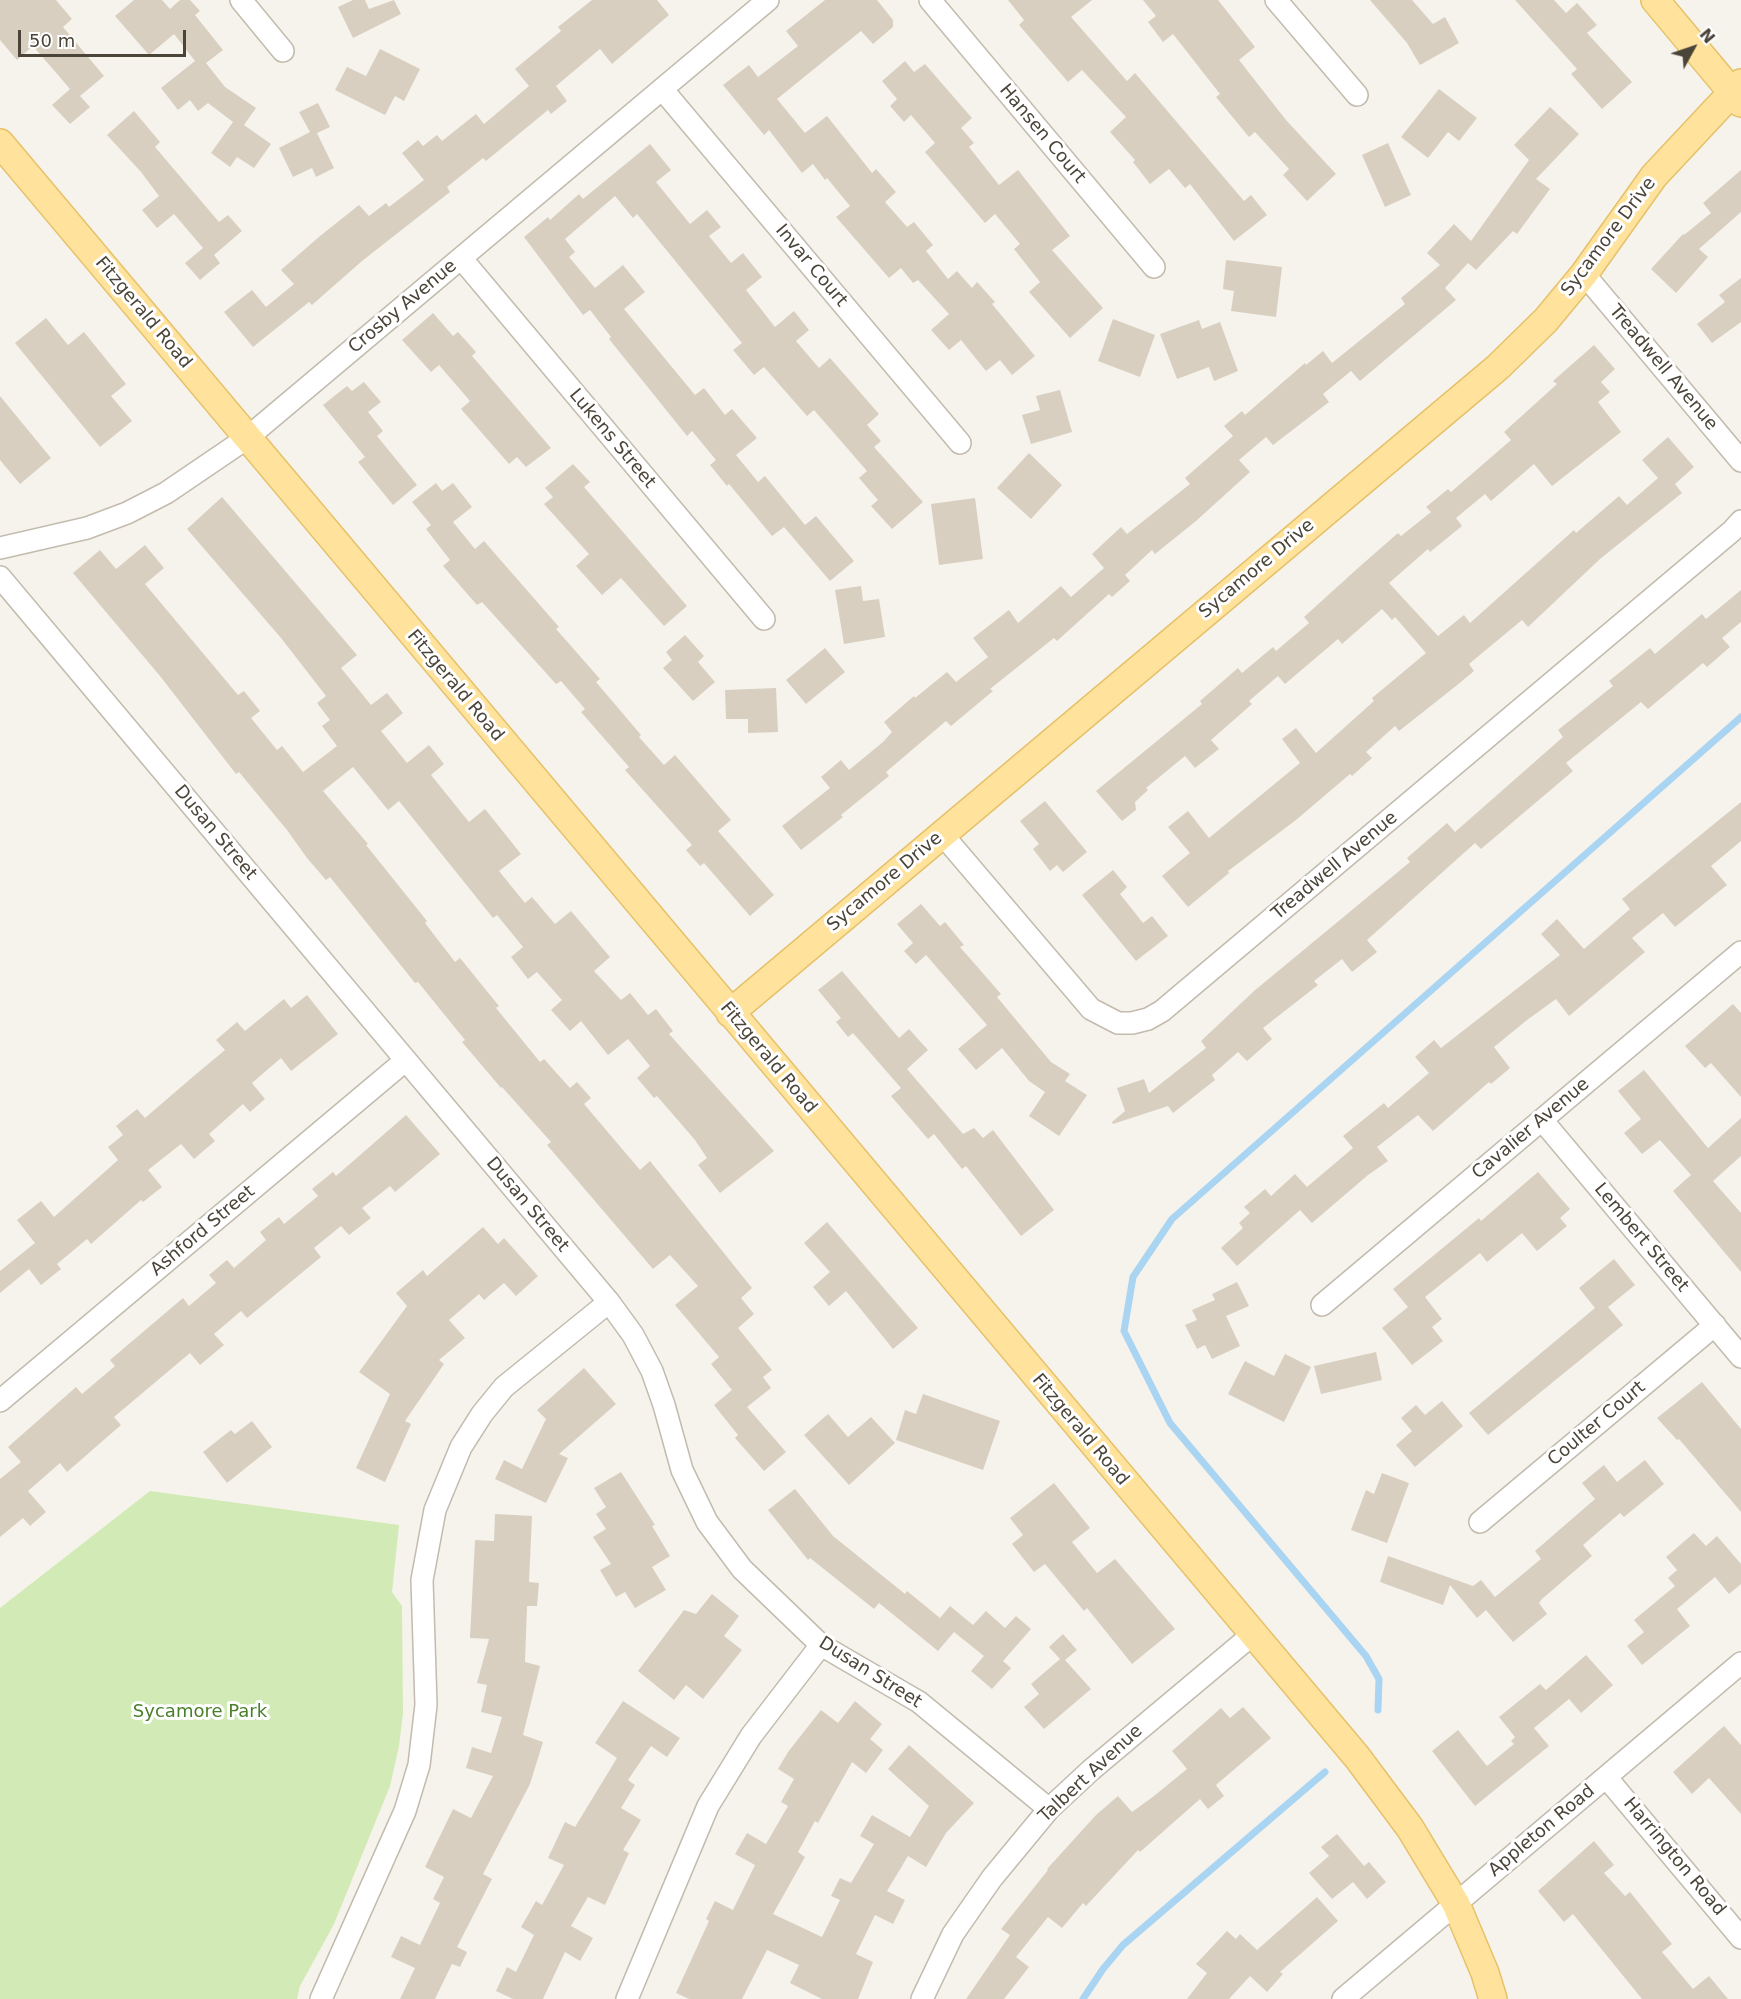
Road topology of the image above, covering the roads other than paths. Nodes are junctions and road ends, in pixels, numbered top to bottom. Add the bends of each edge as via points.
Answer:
1 (241, 0) edge
2 (768, 0) edge
3 (930, 0) edge
4 (1276, 0) edge
5 (1655, 0) edge
6 (284, 51) dead end
7 (662, 89) junction
8 (1738, 92) edge
9 (1357, 95) dead end
10 (0, 143) edge
11 (461, 258) junction
12 (1154, 267) dead end
13 (1584, 274) junction
14 (247, 438) junction
15 (960, 443) dead end
16 (1741, 461) edge
17 (1741, 521) edge
18 (0, 548) edge
19 (0, 577) edge
20 (764, 620) dead end
21 (942, 834) junction
22 (1741, 952) edge
23 (730, 1012) junction
24 (406, 1060) junction
25 (1542, 1120) junction
26 (609, 1302) junction
27 (1322, 1305) dead end
28 (1715, 1325) junction
29 (1741, 1357) edge
30 (0, 1401) edge
31 (1480, 1522) dead end
32 (1252, 1635) junction
33 (821, 1645) junction
34 (1741, 1663) edge
35 (1606, 1777) junction
36 (1049, 1809) junction
37 (1456, 1904) junction
38 (1741, 1938) edge
39 (321, 1999) edge
40 (627, 1999) edge
41 (922, 1999) edge
42 (1343, 1999) edge
43 (1493, 1999) edge

1 - 6 street
2 - 7 street, Crosby Avenue
3 - 12 street, Hansen Court
4 - 9 street
5 - 8 main road
7 - 11 street, Crosby Avenue
7 - 15 street, Invar Court
8 - 13 main road, Sycamore Drive via 1653,176
10 - 14 main road, Fitzgerald Road
11 - 14 street, Crosby Avenue
11 - 20 street, Lukens Street
13 - 16 street, Treadwell Avenue
13 - 21 main road, Sycamore Drive via 1546,320 1498,367
14 - 18 street, Crosby Avenue via 166,493 127,513 87,528
14 - 23 main road, Fitzgerald Road
17 - 21 street, Treadwell Avenue via 1148,1019 1118,1023 1091,1009
19 - 24 street, Dusan Street
21 - 23 main road, Sycamore Drive
22 - 25 street, Cavalier Avenue
23 - 32 main road, Fitzgerald Road
24 - 26 street, Dusan Street
24 - 30 street, Ashford Street
25 - 27 street, Cavalier Avenue
25 - 28 street, Lembert Street
26 - 33 street, Dusan Street via 652,1371 681,1470 707,1522 742,1569
26 - 39 street via 504,1387 461,1447 435,1510 422,1580 426,1705 419,1765 405,1811
28 - 29 street, Lembert Street
28 - 31 street, Coulter Court
32 - 36 street, Talbert Avenue
32 - 37 main road, Fitzgerald Road via 1376,1782 1410,1828
33 - 36 street, Dusan Street via 919,1702
33 - 40 street via 751,1736 708,1806
34 - 35 street, Appleton Road
35 - 37 street, Appleton Road
35 - 38 street, Harrington Road
36 - 41 street, Talbert Avenue via 992,1878 953,1934
37 - 42 street, Appleton Road
37 - 43 main road, Fitzgerald Road

